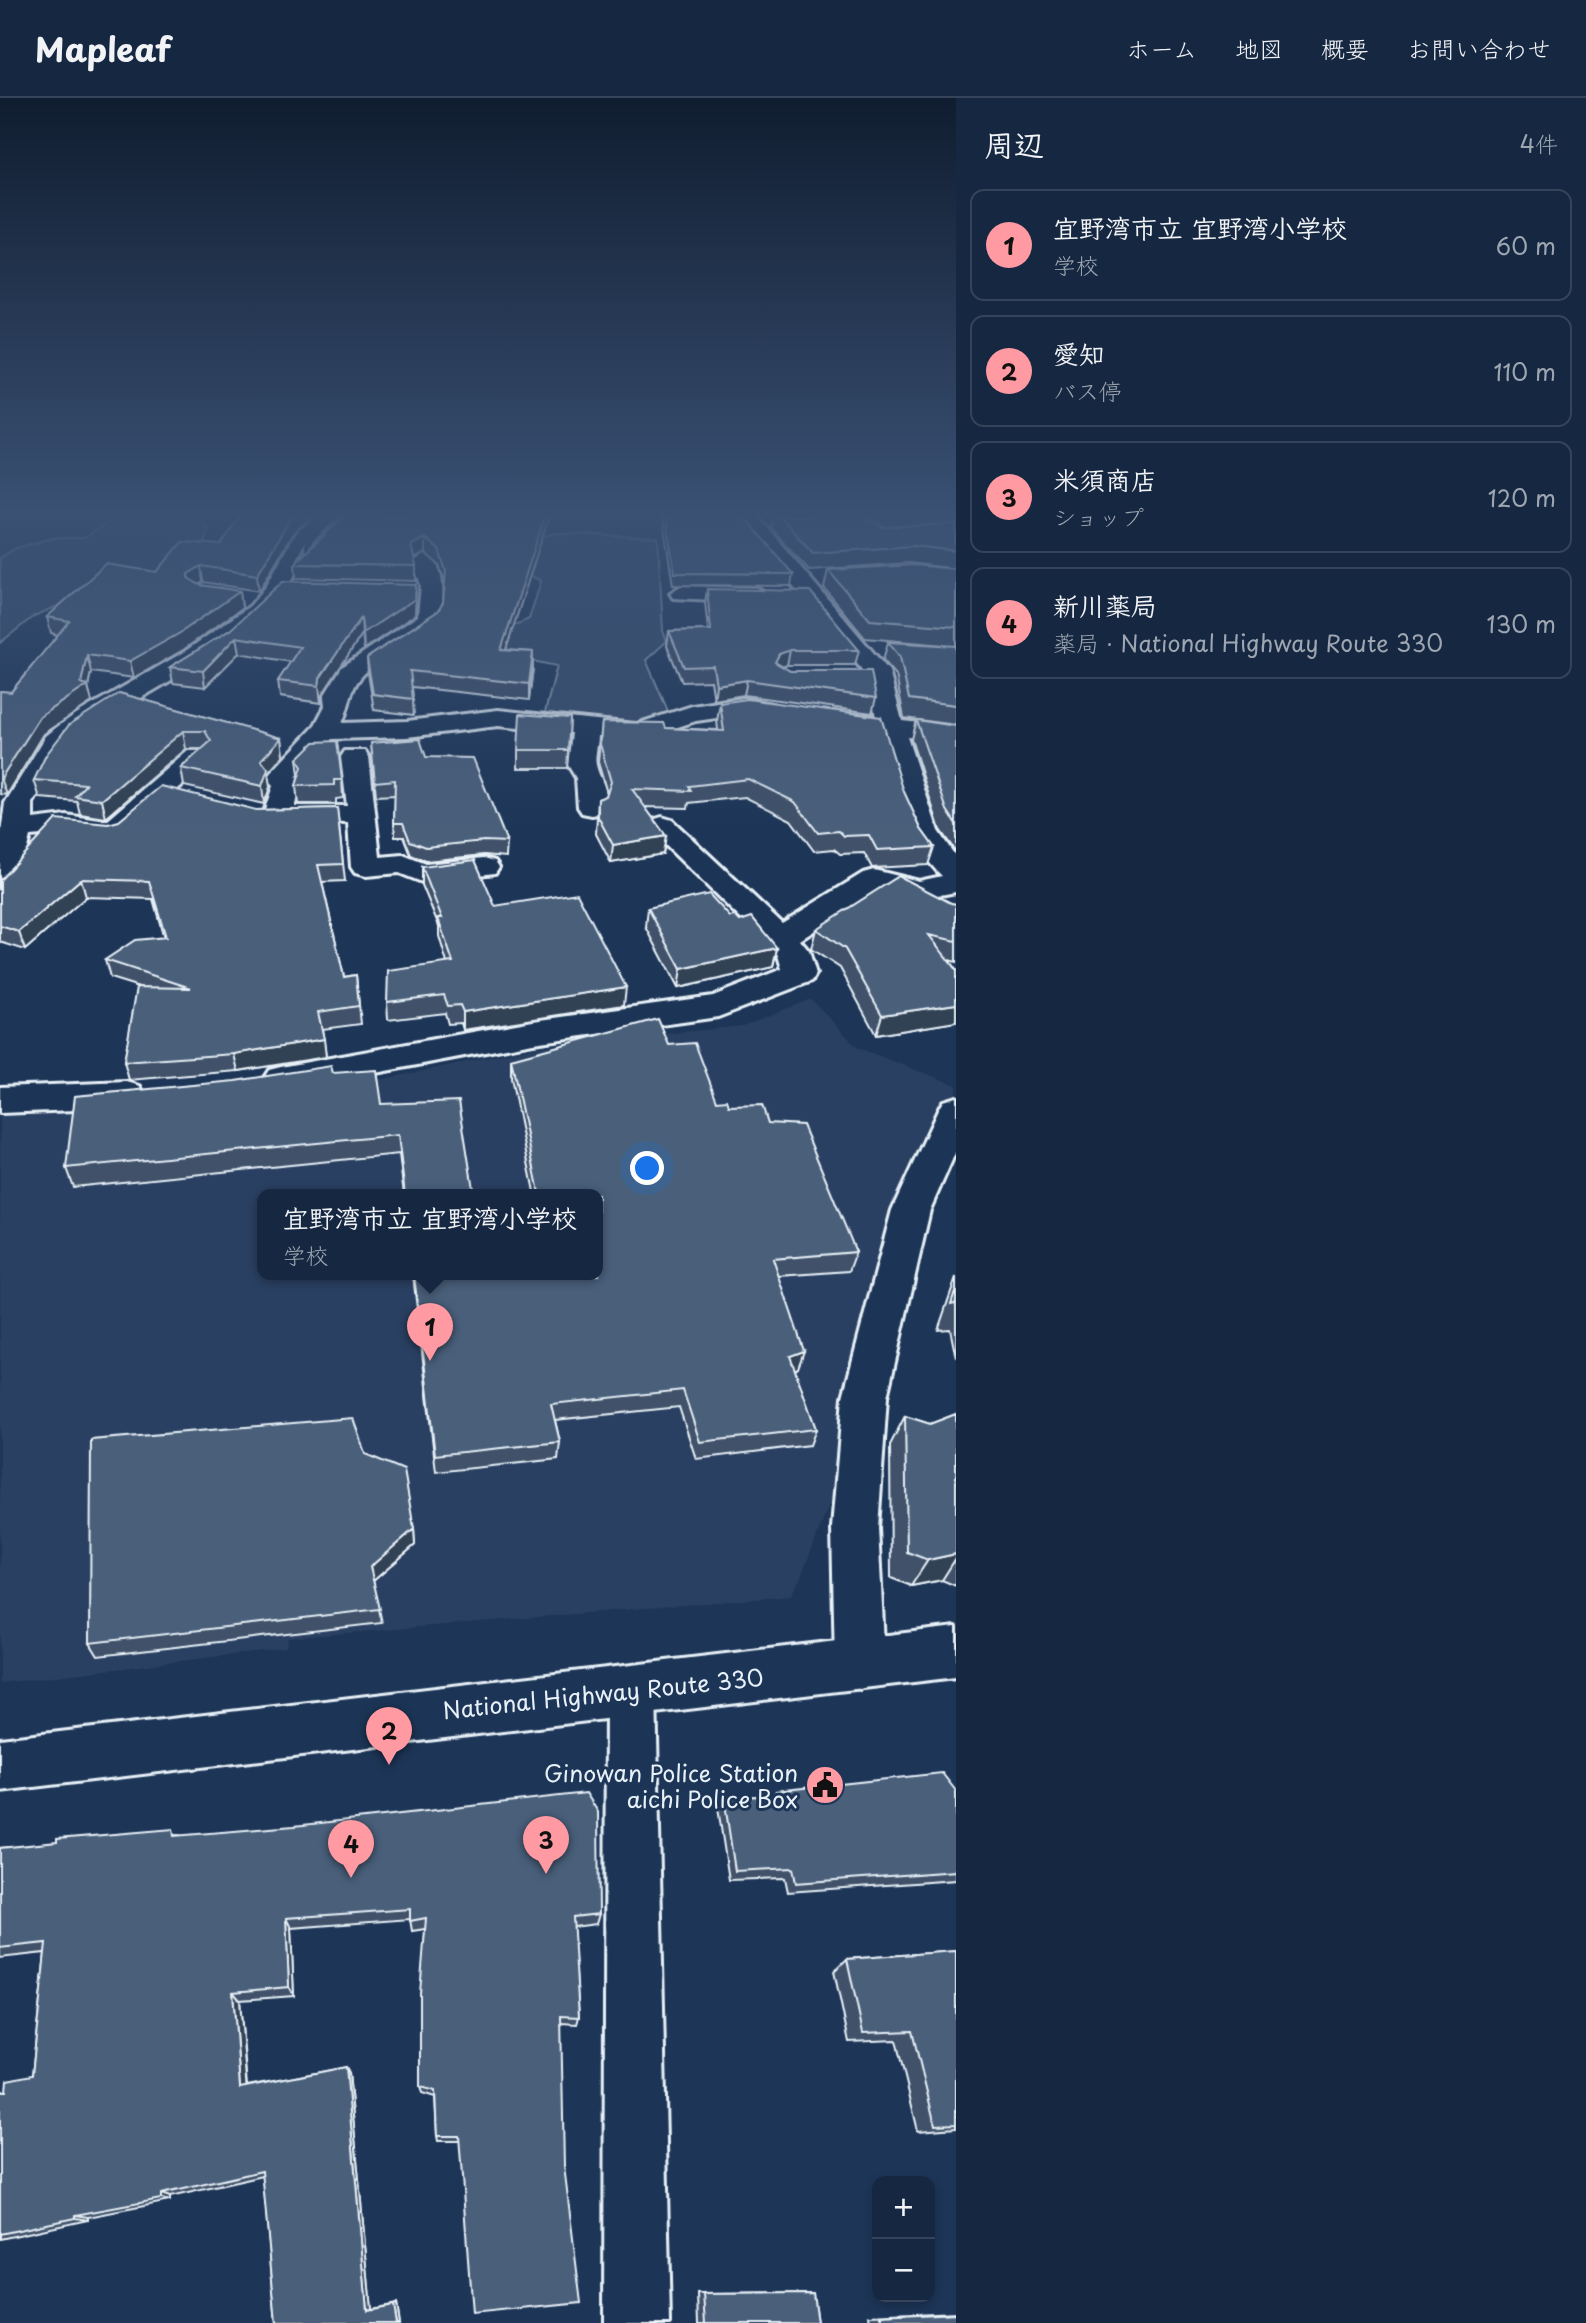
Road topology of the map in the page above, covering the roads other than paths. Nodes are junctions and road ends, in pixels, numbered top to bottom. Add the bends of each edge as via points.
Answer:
1 (246, 620) edge
2 (428, 620) edge
3 (838, 620) edge
4 (880, 676) junction
5 (846, 677) edge
6 (586, 728) junction
7 (891, 728) junction
8 (325, 731) junction
9 (956, 736) edge
10 (198, 757) edge
11 (355, 757) dead end
12 (592, 807) dead end
13 (247, 813) edge
14 (362, 814) junction
15 (277, 815) junction
16 (662, 826) edge
17 (18, 829) junction
18 (434, 843) edge
19 (403, 864) junction
20 (484, 867) dead end
21 (956, 873) edge
22 (0, 879) edge
23 (956, 883) edge
24 (780, 939) junction
25 (252, 1084) edge
26 (155, 1093) edge
27 (0, 1100) edge
28 (955, 1117) edge
29 (956, 1652) edge
30 (860, 1664) junction
31 (631, 1692) junction
32 (0, 1765) edge
33 (637, 2323) edge

1 - 17 main road via 55,742 19,803
2 - 8 main road via 351,672
3 - 4 main road via 872,649
4 - 5 main road
4 - 7 main road
6 - 7 main road via 638,732 692,714 744,706
6 - 8 main road via 498,718 407,729
6 - 12 main road via 582,765 590,778
7 - 9 main road
7 - 21 main road via 925,831 942,860
8 - 15 main road via 279,778 288,784
10 - 17 main road via 173,794 113,830 66,824
11 - 14 main road
13 - 15 main road
14 - 15 main road
14 - 19 main road via 366,867
16 - 24 main road
17 - 22 main road
18 - 19 main road
19 - 20 main road via 422,873
23 - 24 main road via 919,890 874,879
24 - 25 main road via 793,951 800,974 718,1006 533,1032
26 - 27 main road
28 - 30 main road via 911,1210 865,1397 855,1528
29 - 30 main road, National Highway Route 330
30 - 31 main road, National Highway Route 330
31 - 32 main road, National Highway Route 330
31 - 33 main road

